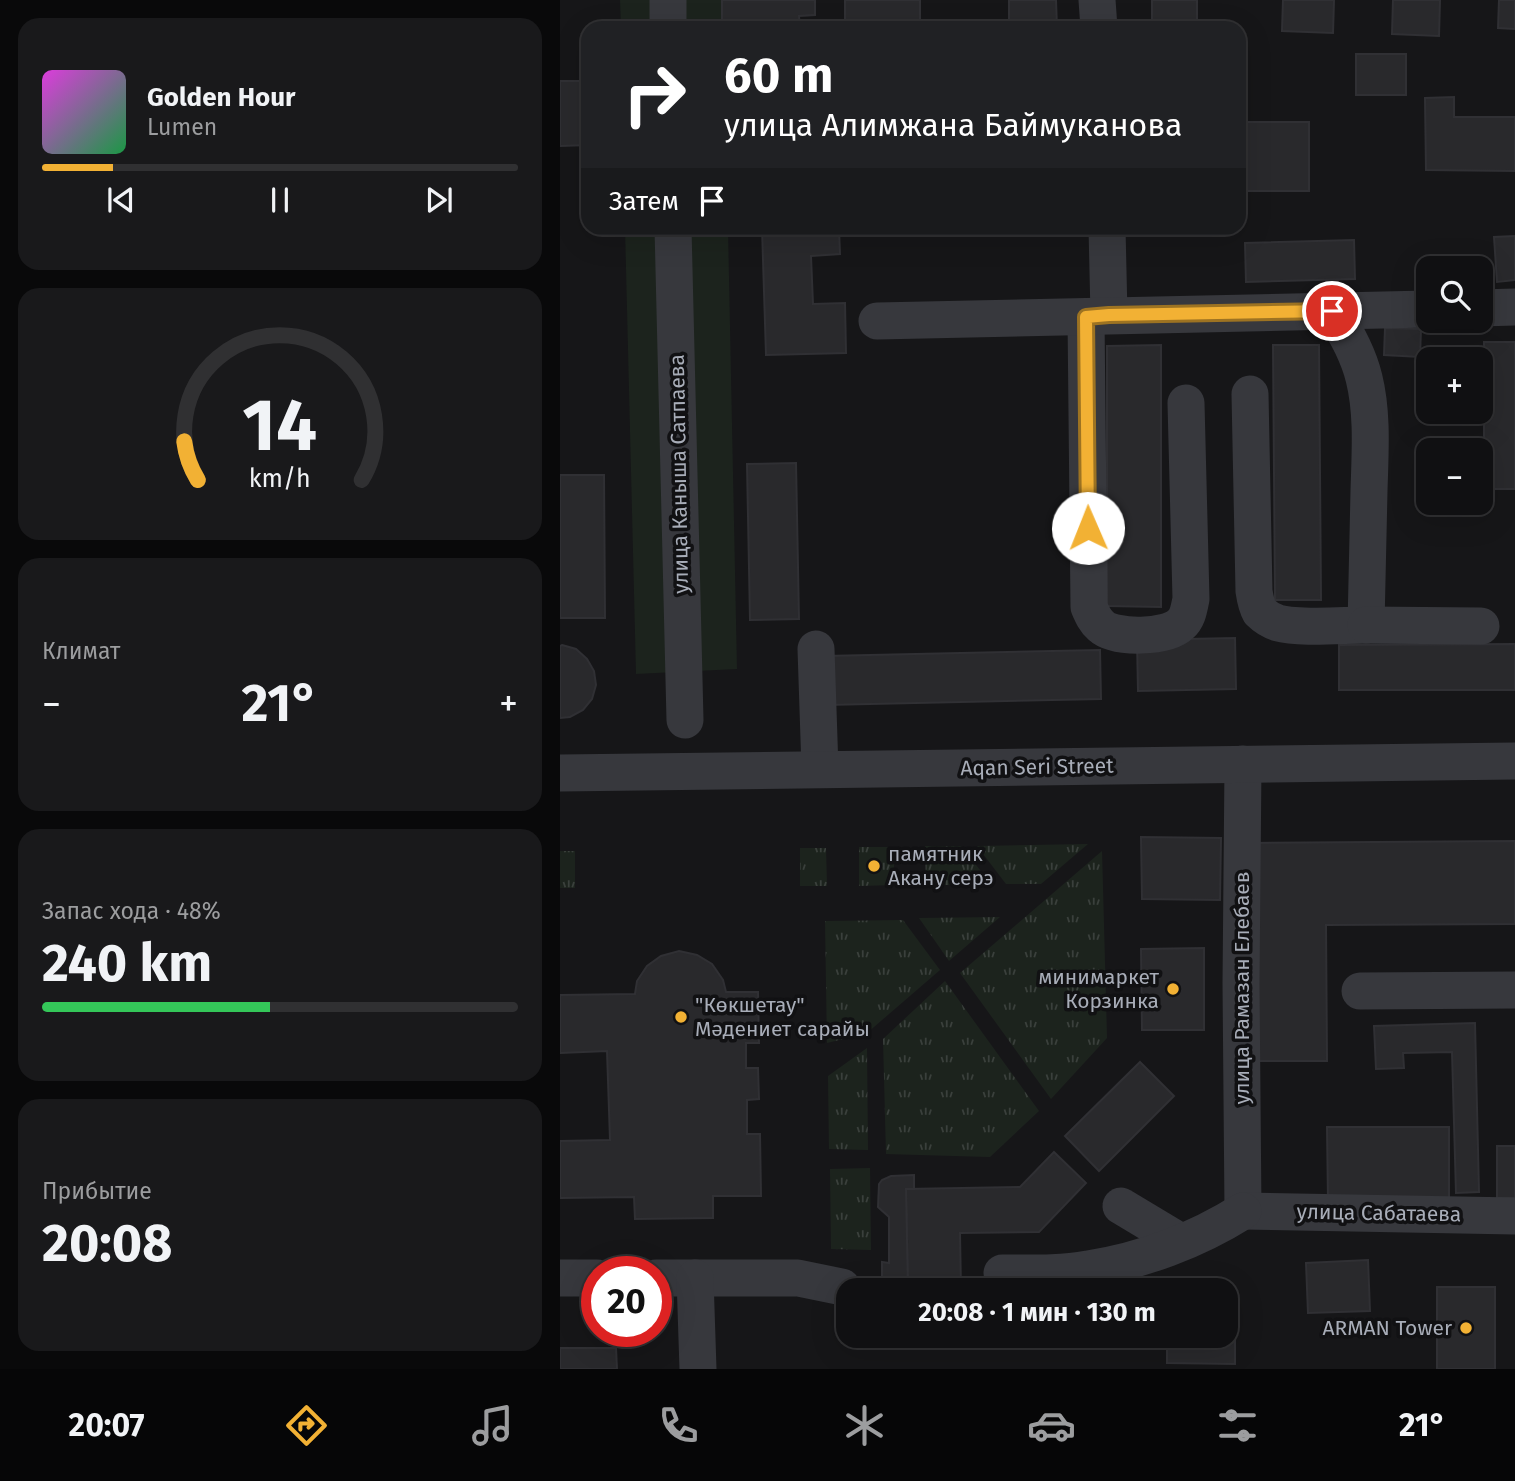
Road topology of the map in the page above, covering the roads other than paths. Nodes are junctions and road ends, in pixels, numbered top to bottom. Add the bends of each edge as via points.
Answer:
1 (668, 0) edge
2 (1097, 0) edge
3 (668, 21) edge
4 (1098, 21) edge
5 (673, 235) edge
6 (1106, 235) edge
7 (1515, 307) edge
8 (1493, 308) edge
9 (1416, 309) edge
10 (1332, 311) junction
11 (1097, 316) junction
12 (877, 321) dead end
13 (1250, 394) dead end
14 (1186, 403) dead end
15 (1366, 625) junction
16 (1481, 626) dead end
17 (816, 649) dead end
18 (685, 720) dead end
19 (1515, 761) edge
20 (1243, 764) junction
21 (820, 769) junction
22 (560, 773) edge
23 (1515, 990) edge
24 (1360, 991) dead end
25 (1121, 1206) dead end
26 (1243, 1211) junction
27 (1515, 1216) edge
28 (1181, 1242) junction
29 (1002, 1273) dead end
30 (560, 1278) edge
31 (581, 1278) edge
32 (672, 1278) edge
33 (695, 1278) junction
34 (836, 1286) edge
35 (698, 1369) edge

1 - 3 street
2 - 4 street
5 - 18 street, улица Каныша Сатпаева
6 - 11 street
7 - 8 street
9 - 10 street
10 - 11 street
10 - 15 street via 1356,353 1368,407
11 - 12 street
11 - 14 street via 1089,607 1101,627 1113,633 1159,634 1183,623 1189,612
13 - 15 street via 1255,601 1261,612 1278,623
15 - 16 street
17 - 21 street
19 - 20 street, Aqan Seri Street
20 - 21 street, Aqan Seri Street
20 - 26 street, улица Рамазан Елебаев
21 - 22 street, Aqan Seri Street
23 - 24 street
25 - 28 street
26 - 27 street, улица Сабатаева
26 - 28 street
28 - 29 street via 1087,1269
30 - 31 street
32 - 33 street
33 - 34 street via 798,1278
33 - 35 street

